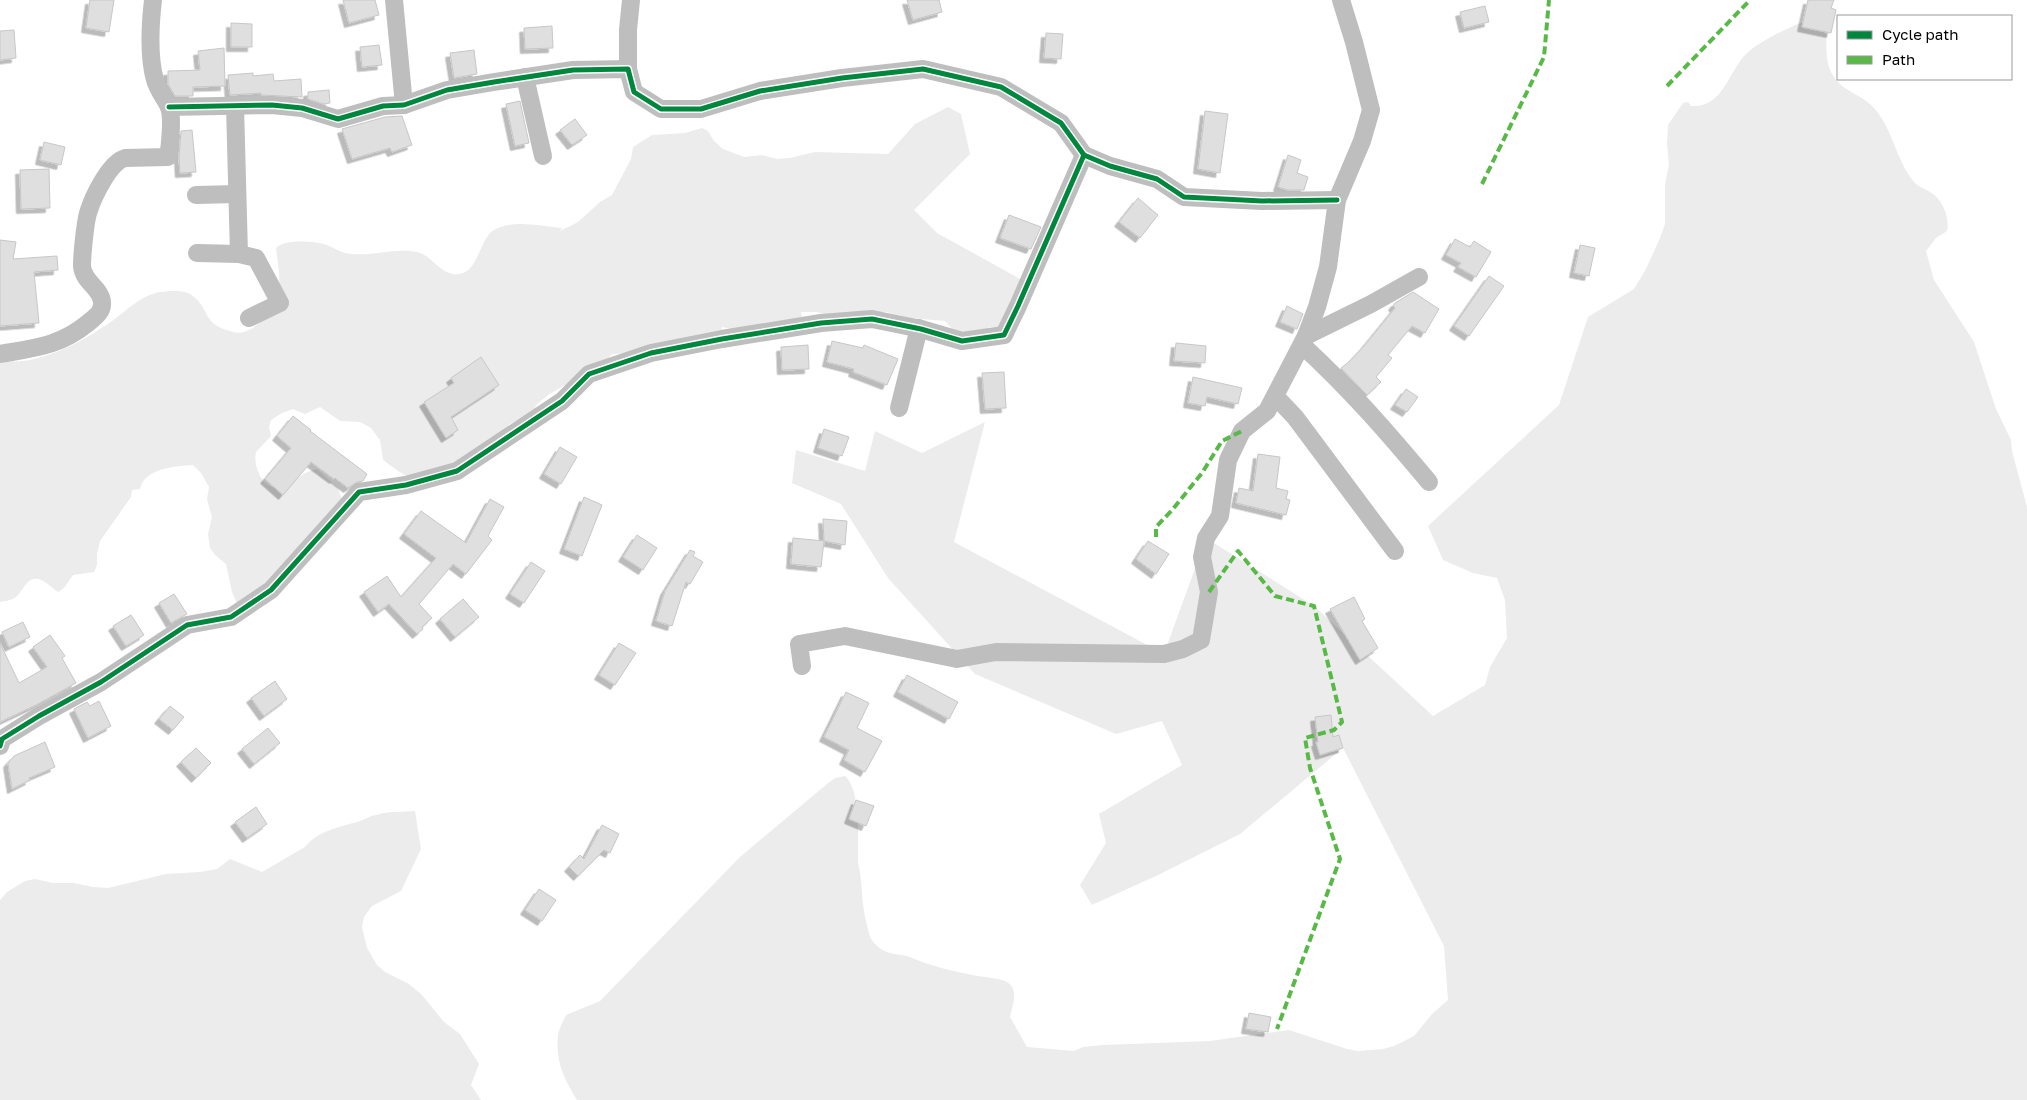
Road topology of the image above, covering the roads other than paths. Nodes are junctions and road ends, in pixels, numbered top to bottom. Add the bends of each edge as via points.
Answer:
1 (153, 0) edge
2 (394, 0) edge
3 (631, 0) edge
4 (1341, 0) edge
5 (628, 68) junction
6 (525, 77) junction
7 (404, 105) junction
8 (236, 106) junction
9 (169, 107) junction
10 (1084, 155) junction
11 (543, 156) dead end
12 (237, 194) junction
13 (196, 195) dead end
14 (1337, 200) junction
15 (197, 253) dead end
16 (239, 254) junction
17 (1419, 277) dead end
18 (250, 318) dead end
19 (919, 328) junction
20 (1304, 340) junction
21 (0, 354) edge
22 (1275, 396) junction
23 (899, 408) dead end
24 (1429, 482) dead end
25 (1395, 551) dead end
26 (802, 666) dead end
27 (0, 746) edge

1 - 9 street via 150,24 152,68 159,92
2 - 7 street
3 - 5 street
4 - 14 street via 1371,110
5 - 6 street via 573,70
5 - 10 street via 634,92 661,109 701,109 760,91 923,69 1001,87 1061,123
6 - 7 street via 447,90
6 - 11 street
7 - 8 street via 383,106 338,119 302,108
8 - 9 street
8 - 12 street
9 - 21 street via 168,157 119,160 98,190 88,214 82,266 84,275 102,300 102,308 76,333 63,340
10 - 14 street via 1157,179 1184,197
10 - 19 street via 1004,335 962,341
12 - 13 street
12 - 16 street
14 - 20 street via 1328,267
15 - 16 street
16 - 18 street via 256,258 280,302
17 - 20 street
19 - 23 street
19 - 27 street via 872,319 821,323 652,353 589,374 562,401 457,470 406,485 359,492 271,590 231,617 187,625 100,682 2,739
20 - 22 street
20 - 24 street
22 - 25 street via 1295,416
22 - 26 street via 1267,411 1242,431 1228,460 1220,516 1206,538 1202,557 1210,592 1201,640 1164,654 996,652 957,660 844,636 799,644

